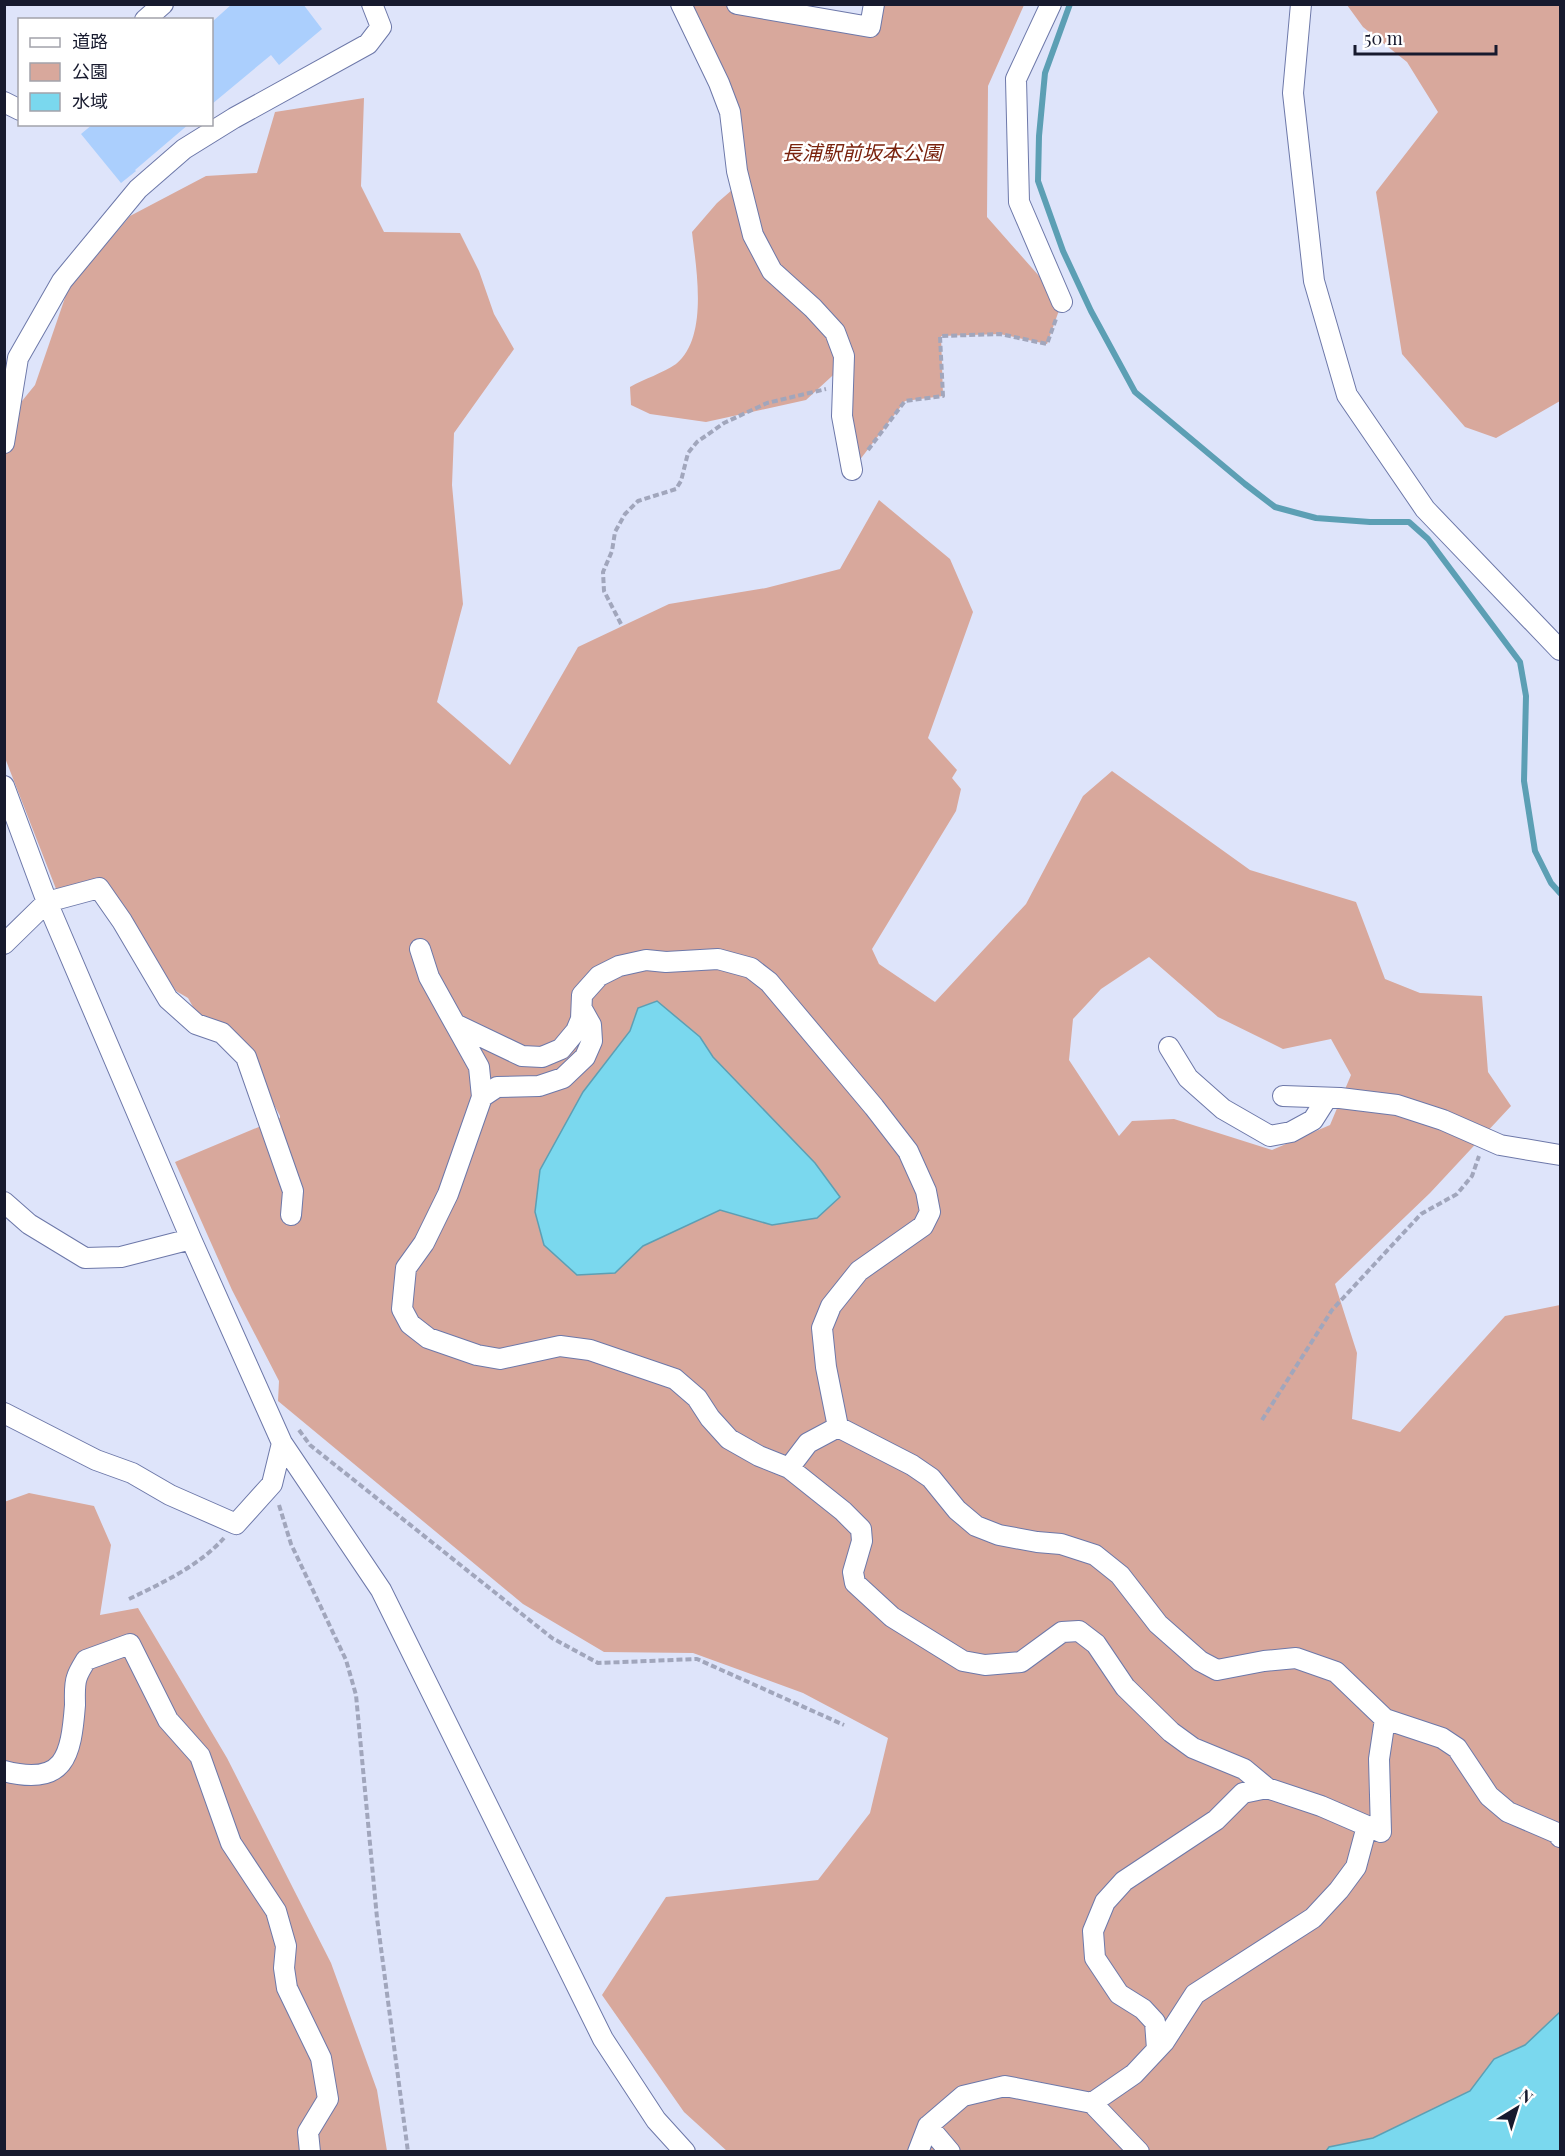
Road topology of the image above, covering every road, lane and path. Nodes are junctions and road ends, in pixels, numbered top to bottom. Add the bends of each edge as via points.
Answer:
1 (163, 4) edge
2 (372, 4) edge
3 (681, 4) edge
4 (737, 4) edge
5 (874, 4) edge
6 (1051, 4) edge
7 (1301, 4) edge
8 (147, 18) edge
9 (4, 102) edge
10 (18, 109) edge
11 (1062, 302) joint
12 (842, 386) junction
13 (4, 443) edge
14 (852, 470) joint
15 (621, 624) dead end
16 (1560, 650) edge
17 (4, 786) edge
18 (46, 902) junction
19 (4, 944) edge
20 (420, 949) dead end
21 (582, 1009) junction
22 (455, 1023) junction
23 (1169, 1047) dead end
24 (1283, 1096) dead end
25 (482, 1097) junction
26 (1327, 1098) junction
27 (1493, 1141) junction
28 (1560, 1155) edge
29 (4, 1202) edge
30 (291, 1215) dead end
31 (191, 1239) junction
32 (4, 1413) edge
33 (1262, 1420) dead end
34 (838, 1427) junction
35 (298, 1429) dead end
36 (282, 1443) junction
37 (789, 1468) junction
38 (272, 1484) junction
39 (236, 1524) junction
40 (129, 1599) dead end
41 (1385, 1719) junction
42 (844, 1725) dead end
43 (4, 1771) edge
44 (1267, 1788) junction
45 (1367, 1826) junction
46 (1560, 1837) edge
47 (1157, 2049) junction
48 (1092, 2103) junction
49 (928, 2126) junction
50 (310, 2151) edge
51 (408, 2151) edge
52 (685, 2151) edge
53 (918, 2151) edge
54 (950, 2151) edge
55 (1139, 2151) edge

1 - 8 street
2 - 13 street via 381,27 368,44 184,149 138,189 62,281 18,358
3 - 12 street via 730,112 737,171 753,235 772,271 835,332 844,356
4 - 5 street via 870,27
6 - 11 street via 1016,78 1019,202
7 - 16 street via 1293,93 1314,281 1347,395 1425,509
9 - 10 street
11 - 14 path via 1047,344 1000,334 940,336 943,396 905,401
12 - 14 street via 842,416
12 - 15 path via 767,403 724,423 688,453 676,489 638,501 625,514 603,572 603,591
17 - 18 street
18 - 19 street
18 - 30 street via 99,888 168,999 196,1024 222,1033 246,1057 293,1191
18 - 31 street
20 - 22 street via 429,977
21 - 22 street via 576,1031 561,1049 543,1057 522,1056
21 - 25 street via 591,1024 592,1041 585,1057 563,1078 539,1086 497,1087
21 - 34 street via 582,995 599,976 619,966 646,960 718,959 751,968 769,982 908,1151 926,1191 930,1212 923,1226 860,1271 831,1306 822,1328
22 - 25 street via 479,1067
23 - 26 street via 1188,1078 1223,1109 1270,1136 1291,1132 1313,1120
24 - 26 street
25 - 37 street via 448,1194 424,1243 406,1268 402,1309 410,1324 428,1338 477,1355 500,1359 560,1346 590,1350 675,1379 697,1398 729,1439
26 - 27 street via 1397,1105
27 - 28 street
27 - 33 path via 1457,1194 1421,1214 1332,1310
29 - 31 street via 29,1224 85,1258 121,1257
31 - 36 street
32 - 39 street
34 - 37 street via 808,1443
34 - 41 street via 912,1465 930,1478 976,1526 999,1535 1061,1544 1095,1555 1120,1575 1158,1624 1200,1661 1217,1670 1296,1658 1336,1672
35 - 42 path via 310,1445 552,1638 598,1663 697,1659
36 - 38 street
36 - 52 street via 381,1590 603,2039 656,2120
37 - 44 street via 861,1529 862,1541 853,1572 855,1582 891,1617 963,1661 985,1665 1021,1662 1062,1632 1078,1631 1096,1644 1125,1687 1171,1732 1193,1748 1244,1769
38 - 39 street
38 - 51 path via 291,1544 346,1660 356,1695 377,1918
39 - 40 path via 213,1551
41 - 45 street via 1379,1759 1381,1832
41 - 46 street via 1442,1738 1457,1748 1489,1796 1508,1812
43 - 50 street via 48,1775 64,1762 72,1740 76,1678 86,1660 130,1644 168,1720 200,1756 231,1843 276,1911 286,1946 287,1988 321,2058 328,2099 308,2132
44 - 45 street
44 - 47 street via 1243,1793 1216,1821 1124,1881 1105,1902 1093,1931 1095,1958 1119,1994 1155,2022
45 - 47 street via 1356,1867 1340,1890 1313,1918 1195,1994
47 - 48 street via 1134,2074
48 - 49 street via 1005,2086 963,2096
48 - 55 street
49 - 53 street
49 - 54 street

